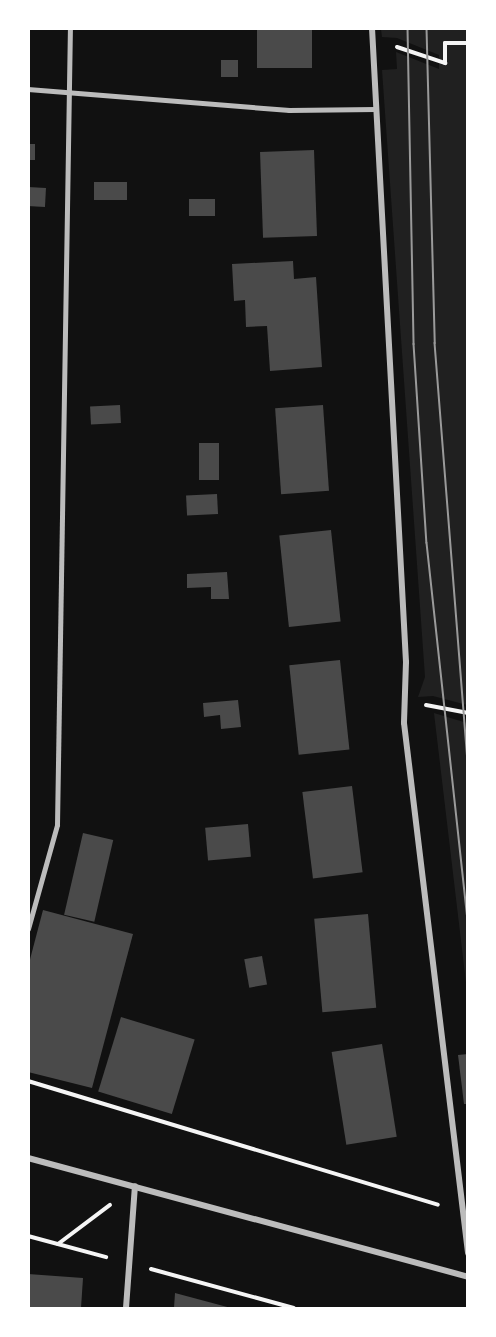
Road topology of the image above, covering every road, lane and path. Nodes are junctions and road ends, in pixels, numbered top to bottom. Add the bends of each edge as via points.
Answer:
1 (70, 28) edge
2 (372, 28) edge
3 (468, 43) edge
4 (373, 66) junction
5 (28, 89) edge
6 (69, 93) junction
7 (375, 109) junction
8 (468, 713) edge
9 (404, 723) junction
10 (28, 929) edge
11 (28, 1081) edge
12 (28, 1158) edge
13 (135, 1186) junction
14 (462, 1212) junction
15 (28, 1236) edge
16 (57, 1244) junction
17 (468, 1252) edge
18 (129, 1263) junction
19 (468, 1277) edge
20 (126, 1308) edge
21 (294, 1308) edge

1 - 6 lane
2 - 4 street
3 - 4 path via 445,43 445,63 389,44 389,64
4 - 7 street
5 - 6 lane
6 - 7 lane via 289,110
6 - 10 lane via 57,825
7 - 9 street via 406,662
8 - 9 path via 423,705 425,721
9 - 14 street
11 - 14 path
12 - 13 street
13 - 16 path
13 - 18 street
13 - 19 street
14 - 17 street
15 - 16 path
16 - 18 path
18 - 20 street
18 - 21 path

